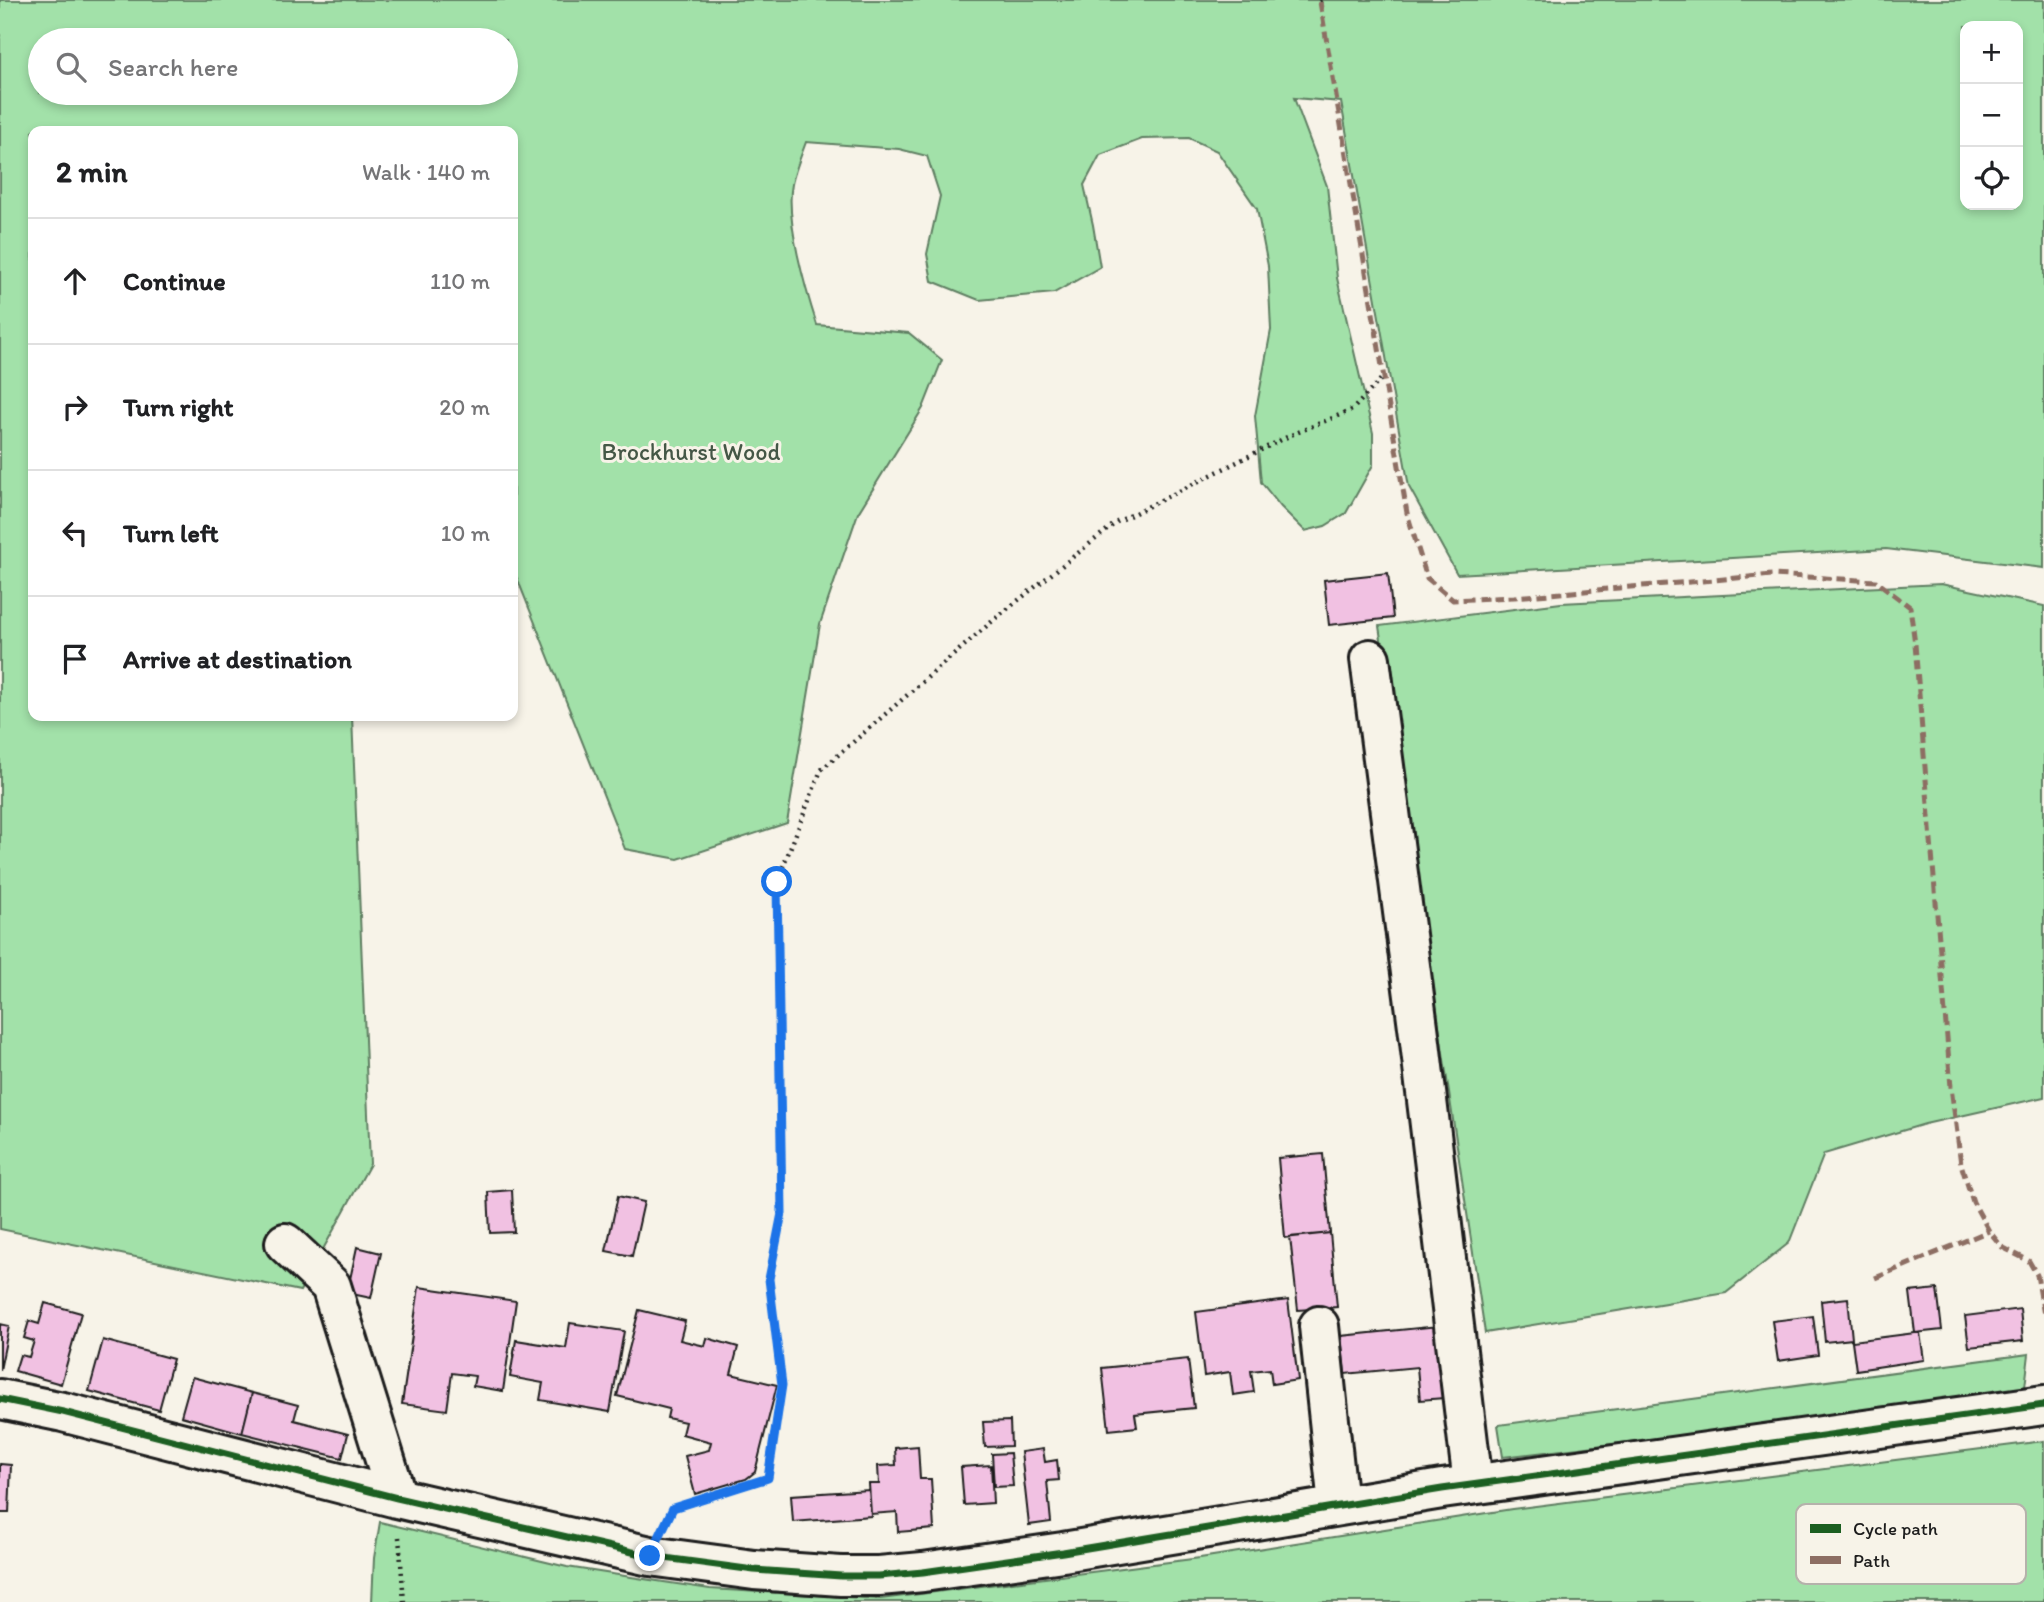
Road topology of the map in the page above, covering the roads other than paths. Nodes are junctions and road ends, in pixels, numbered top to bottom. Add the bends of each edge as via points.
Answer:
1 (1370, 659) dead end
2 (285, 1243) dead end
3 (1319, 1326) dead end
4 (0, 1399) edge
5 (2044, 1405) edge
6 (1473, 1484) junction
7 (397, 1498) junction
8 (1338, 1505) junction

1 - 6 street
2 - 7 street via 331,1286
3 - 8 street
4 - 7 street
5 - 6 street
6 - 8 street
7 - 8 street via 650,1556 841,1576 879,1576 1063,1552

